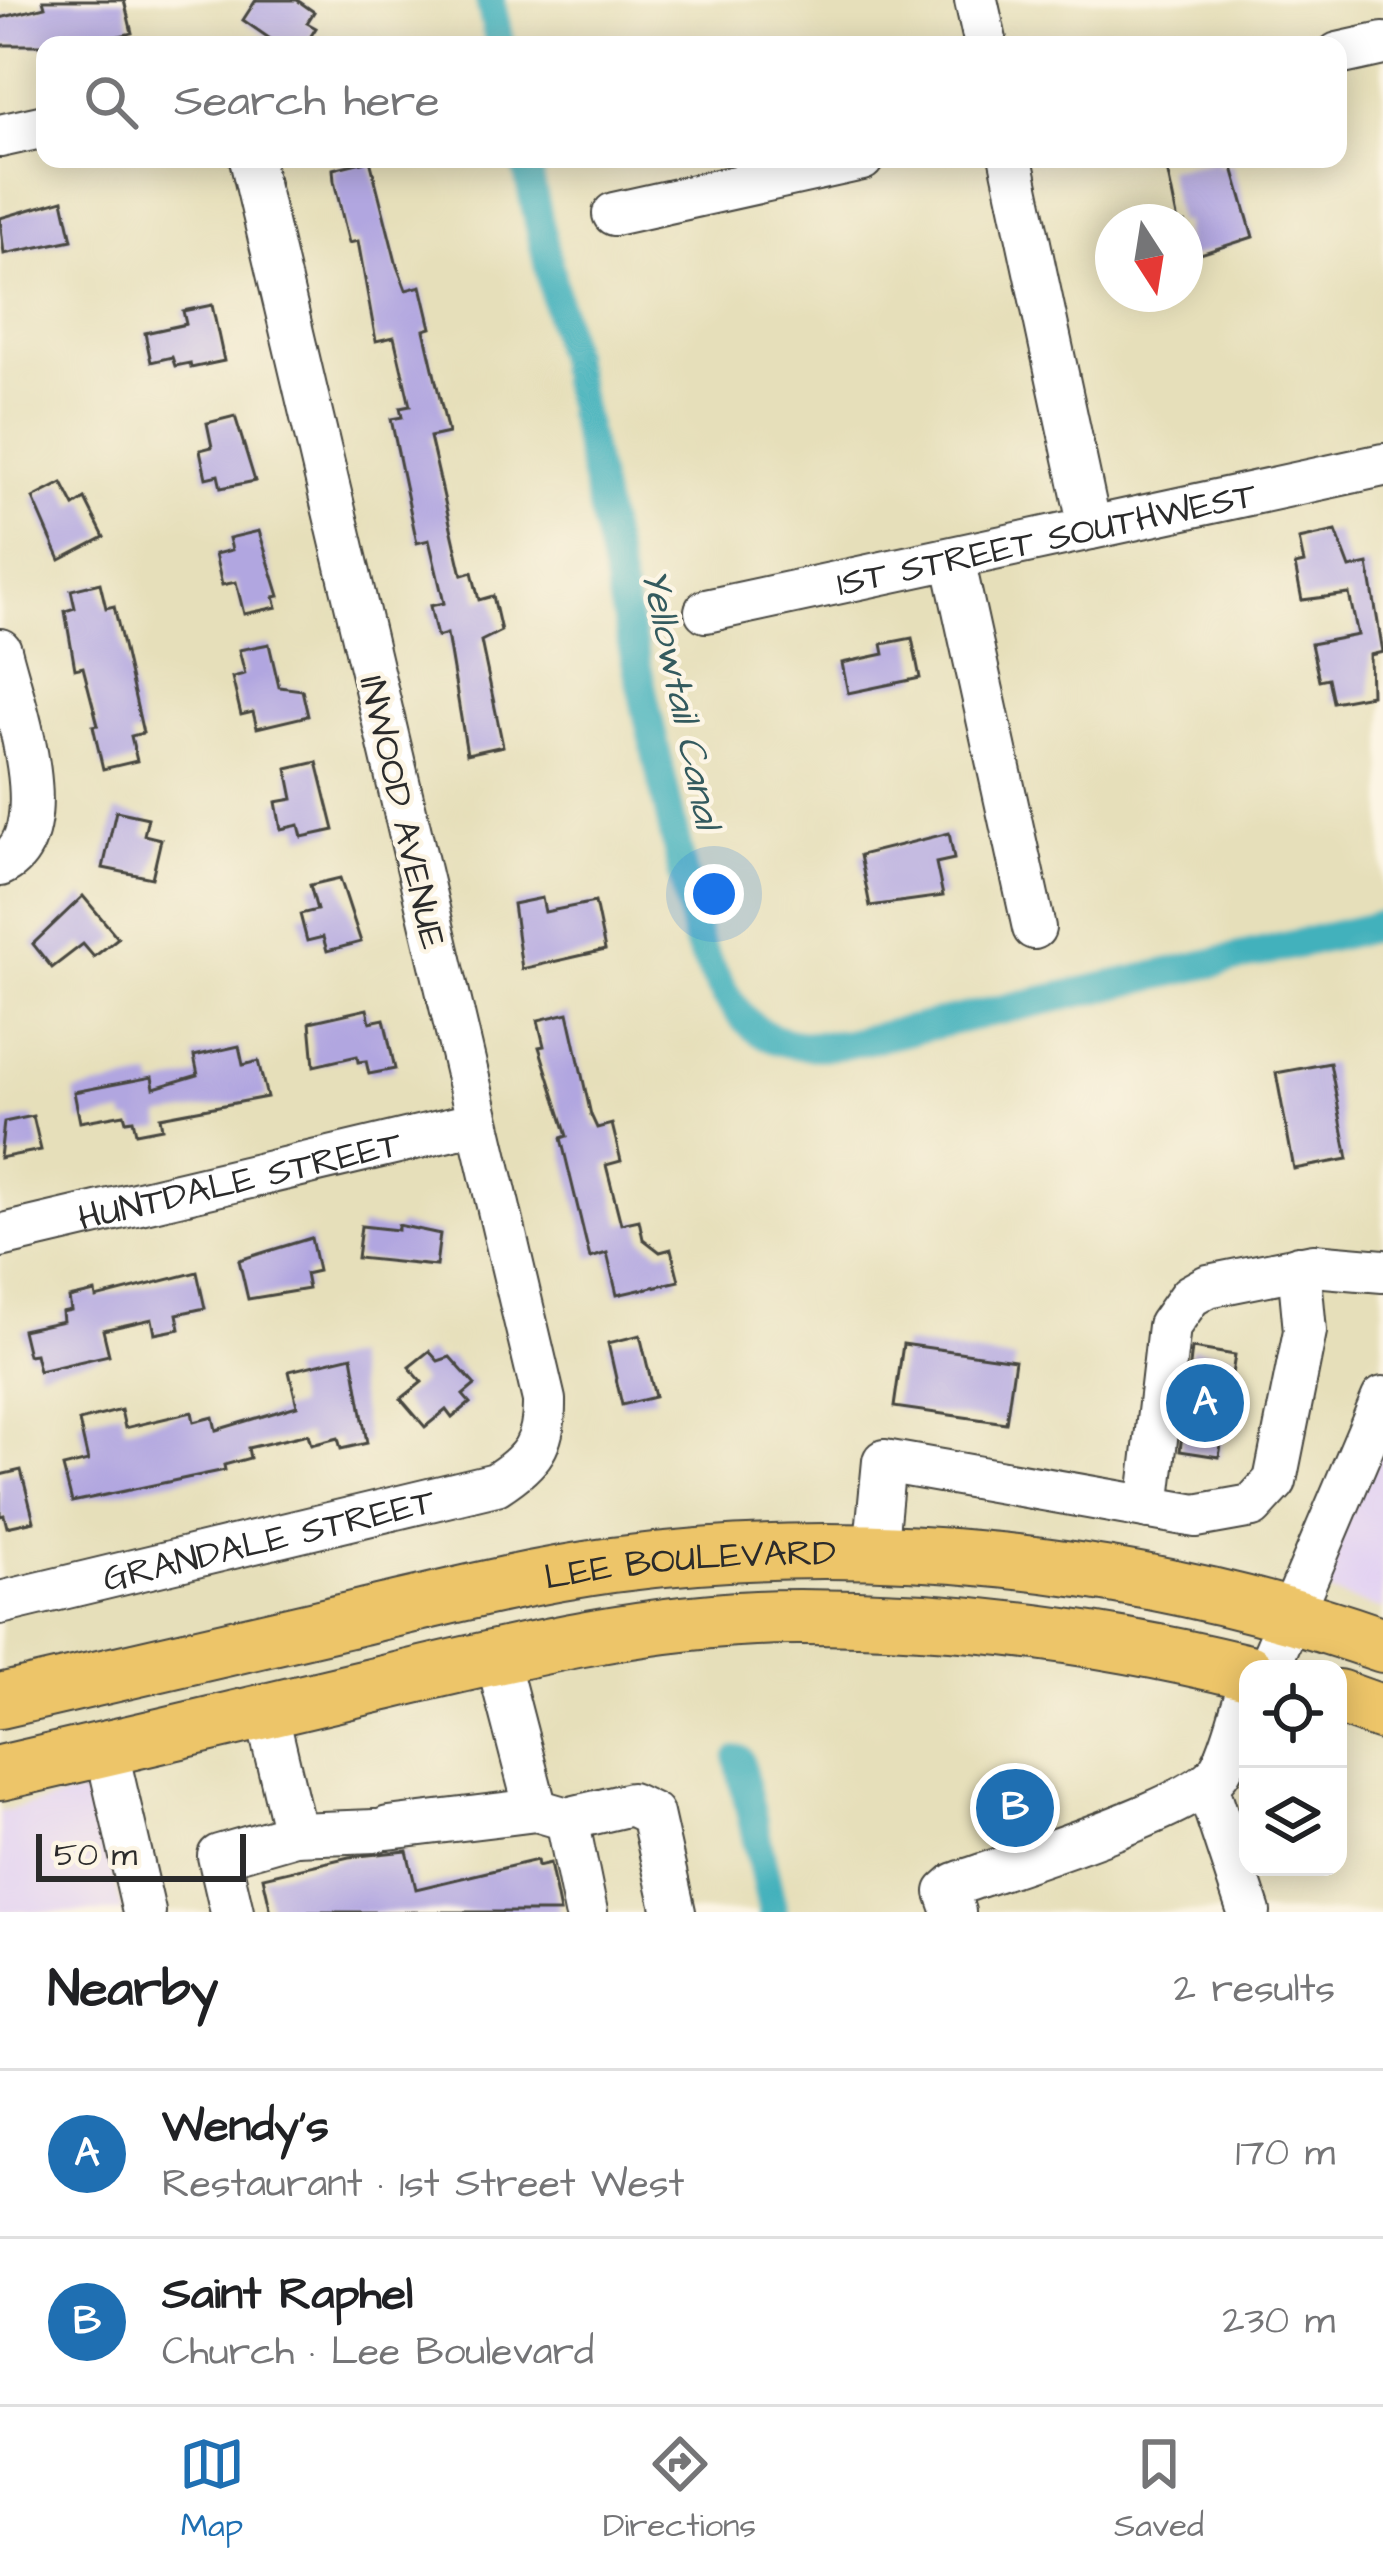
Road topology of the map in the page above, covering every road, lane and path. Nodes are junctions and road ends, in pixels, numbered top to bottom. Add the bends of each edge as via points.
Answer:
1 (976, 0) edge
2 (984, 36) edge
3 (1383, 44) edge
4 (1347, 52) edge
5 (36, 128) edge
6 (0, 136) edge
7 (253, 168) edge
8 (821, 168) edge
9 (1013, 168) edge
10 (614, 214) dead end
11 (1383, 465) edge
12 (1090, 528) junction
13 (953, 559) junction
14 (706, 611) dead end
15 (0, 650) edge
16 (0, 865) edge
17 (1034, 928) dead end
18 (478, 1123) junction
19 (0, 1236) edge
20 (1299, 1267) junction
21 (1383, 1271) edge
22 (1383, 1398) edge
23 (530, 1462) joint
24 (1148, 1508) junction
25 (875, 1554) junction
26 (0, 1603) edge
27 (420, 1604) junction
28 (1288, 1612) junction
29 (1383, 1645) edge
30 (496, 1656) junction
31 (1271, 1660) edge
32 (1239, 1670) edge
33 (1347, 1700) edge
34 (0, 1701) edge
35 (266, 1711) junction
36 (1383, 1713) edge
37 (1239, 1716) edge
38 (111, 1747) junction
39 (0, 1772) edge
40 (1207, 1785) junction
41 (552, 1815) junction
42 (295, 1834) junction
43 (144, 1912) edge
44 (232, 1912) edge
45 (586, 1912) edge
46 (674, 1912) edge
47 (954, 1912) edge
48 (1249, 1912) edge

1 - 2 street
3 - 4 street
5 - 6 street
7 - 18 street, INWOOD AVENUE
8 - 10 street
9 - 12 street
11 - 12 street, 1ST STREET SOUTHWEST
12 - 13 street, 1ST STREET SOUTHWEST
13 - 14 street, 1ST STREET SOUTHWEST
13 - 17 street
15 - 16 street via 32,802 27,835
18 - 19 street, HUNTDALE STREET
18 - 23 street, INWOOD AVENUE via 544,1400 545,1430
20 - 21 street
20 - 24 street via 1208,1286 1176,1314
20 - 24 street via 1305,1331 1267,1495 1215,1515
22 - 28 street
23 - 26 street, GRANDALE STREET via 496,1484 428,1503
24 - 25 street via 884,1461
25 - 27 main road, LEE BOULEVARD via 656,1561
25 - 28 main road, LEE BOULEVARD via 1108,1576
27 - 34 main road, LEE BOULEVARD
27 - 38 main road via 366,1651 142,1705
28 - 29 main road, LEE BOULEVARD
28 - 31 street
30 - 32 main road, LEE BOULEVARD via 662,1627 797,1616 1003,1625
30 - 35 main road, LEE BOULEVARD
30 - 41 street
33 - 36 main road
35 - 38 main road, LEE BOULEVARD
35 - 42 street
37 - 40 street
38 - 39 main road, LEE BOULEVARD
38 - 43 street
40 - 47 street via 956,1883 947,1892
40 - 48 street
41 - 42 street
41 - 45 street
41 - 46 street via 631,1804 652,1814
42 - 44 street via 219,1856

